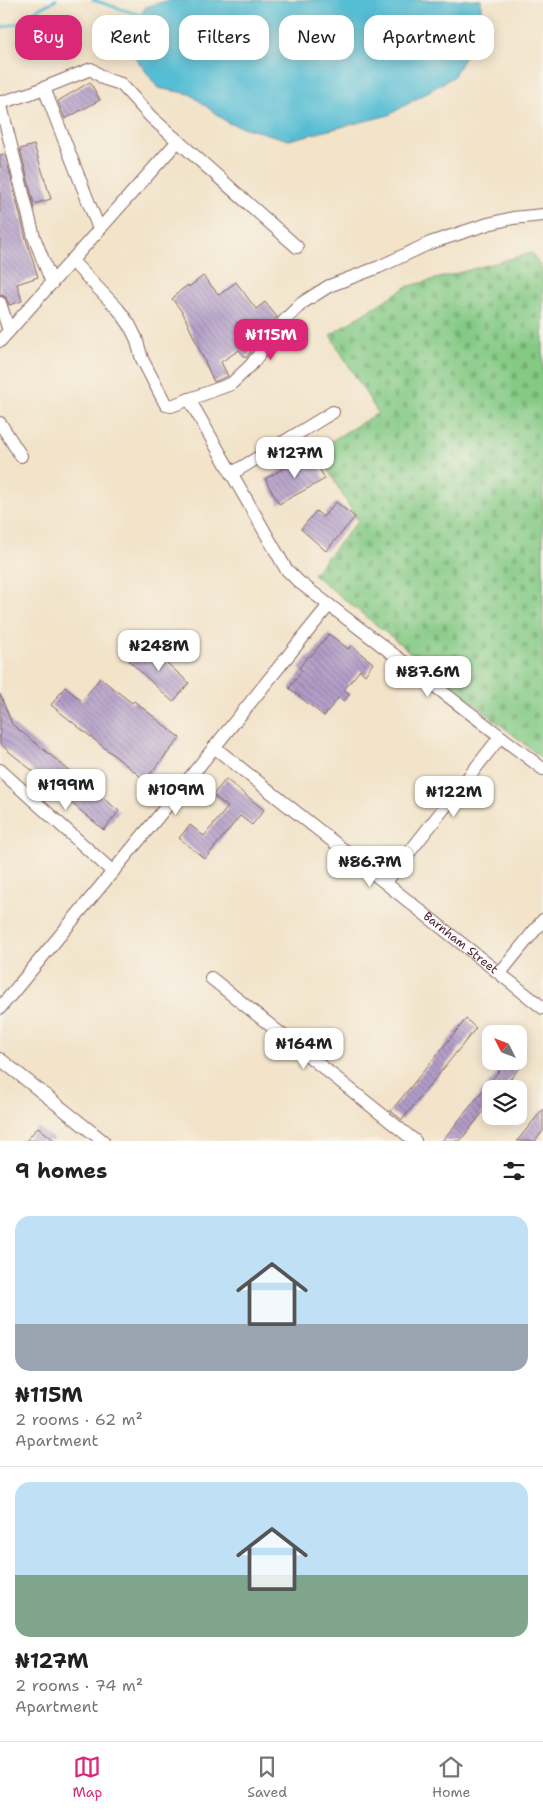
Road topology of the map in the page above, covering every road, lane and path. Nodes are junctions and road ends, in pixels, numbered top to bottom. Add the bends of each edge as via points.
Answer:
1 (44, 88) junction
2 (0, 102) edge
3 (178, 141) junction
4 (543, 215) edge
5 (99, 229) junction
6 (297, 247) dead end
7 (71, 260) junction
8 (52, 283) junction
9 (0, 303) edge
10 (4, 336) edge
11 (189, 399) junction
12 (333, 412) dead end
13 (0, 423) edge
14 (22, 456) dead end
15 (231, 474) junction
16 (329, 605) junction
17 (500, 737) junction
18 (214, 747) junction
19 (543, 769) edge
20 (0, 770) edge
21 (113, 872) junction
22 (386, 882) junction
23 (543, 920) edge
24 (500, 972) junction
25 (211, 978) dead end
26 (0, 1008) edge
27 (543, 1008) edge
28 (0, 1059) edge
29 (103, 1141) edge
30 (415, 1141) edge

1 - 2 street
1 - 3 street via 91,70 121,84
1 - 5 street
2 - 8 street via 34,237
3 - 5 street
3 - 6 street
4 - 11 street via 505,220 448,237 329,286 302,303 284,321 251,365 231,384
5 - 7 street
7 - 8 street
7 - 11 street via 129,324 142,359 166,405
8 - 10 street
9 - 10 street
11 - 15 street
12 - 15 street
13 - 14 street
15 - 16 street via 286,569
16 - 17 street
16 - 18 street
17 - 19 street
17 - 22 street
18 - 21 street
18 - 22 street, Barnham Street
20 - 21 street
21 - 26 street
22 - 24 street, Barnham Street
23 - 24 street
24 - 27 street, Barnham Street
25 - 30 street
28 - 29 street

